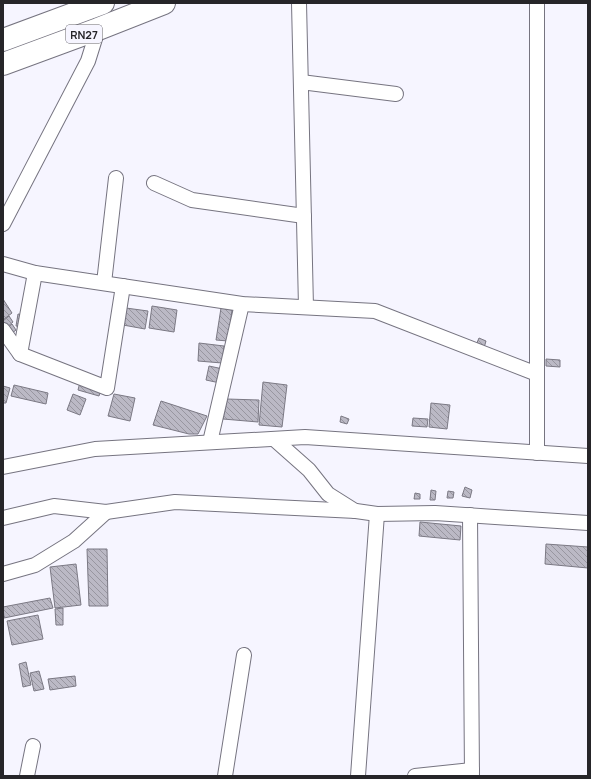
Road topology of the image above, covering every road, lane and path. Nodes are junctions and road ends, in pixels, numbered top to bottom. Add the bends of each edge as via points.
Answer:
1 (103, 3) edge
2 (164, 3) edge
3 (299, 3) edge
4 (537, 3) edge
5 (98, 29) junction
6 (3, 40) edge
7 (3, 64) edge
8 (301, 82) junction
9 (396, 94) dead end
10 (116, 178) dead end
11 (154, 183) dead end
12 (304, 216) junction
13 (3, 224) edge
14 (3, 264) edge
15 (35, 273) junction
16 (104, 283) junction
17 (123, 286) junction
18 (242, 304) junction
19 (306, 307) junction
20 (3, 330) edge
21 (20, 354) junction
22 (537, 374) junction
23 (274, 439) junction
24 (210, 442) junction
25 (537, 453) junction
26 (588, 456) edge
27 (3, 467) edge
28 (356, 511) junction
29 (106, 512) junction
30 (376, 514) junction
31 (470, 515) junction
32 (3, 518) edge
33 (588, 523) edge
34 (3, 574) edge
35 (244, 655) dead end
36 (33, 746) dead end
37 (472, 773) edge
38 (27, 776) edge
39 (225, 776) edge
40 (358, 776) edge
41 (415, 776) edge

1 - 6 main road, RN27
2 - 5 main road, RN27
3 - 8 street
4 - 22 street
5 - 7 main road, RN27
5 - 13 street via 88,61
8 - 9 street
8 - 12 street
10 - 16 street
11 - 12 street via 192,200
12 - 19 street
14 - 15 street
15 - 16 street
15 - 21 street
16 - 17 street
17 - 18 street
17 - 21 street via 107,388
18 - 19 street
18 - 24 street
19 - 22 street via 375,311
20 - 21 street
22 - 25 street
23 - 24 street
23 - 25 street via 305,438
23 - 28 street via 308,470 328,494
24 - 27 street via 94,449
25 - 26 street
28 - 29 street via 175,502
28 - 30 street
29 - 32 street via 54,506
29 - 34 street via 74,542 35,565
30 - 31 street
30 - 40 street
31 - 33 street
31 - 37 street
35 - 39 street
36 - 38 street
37 - 41 street

